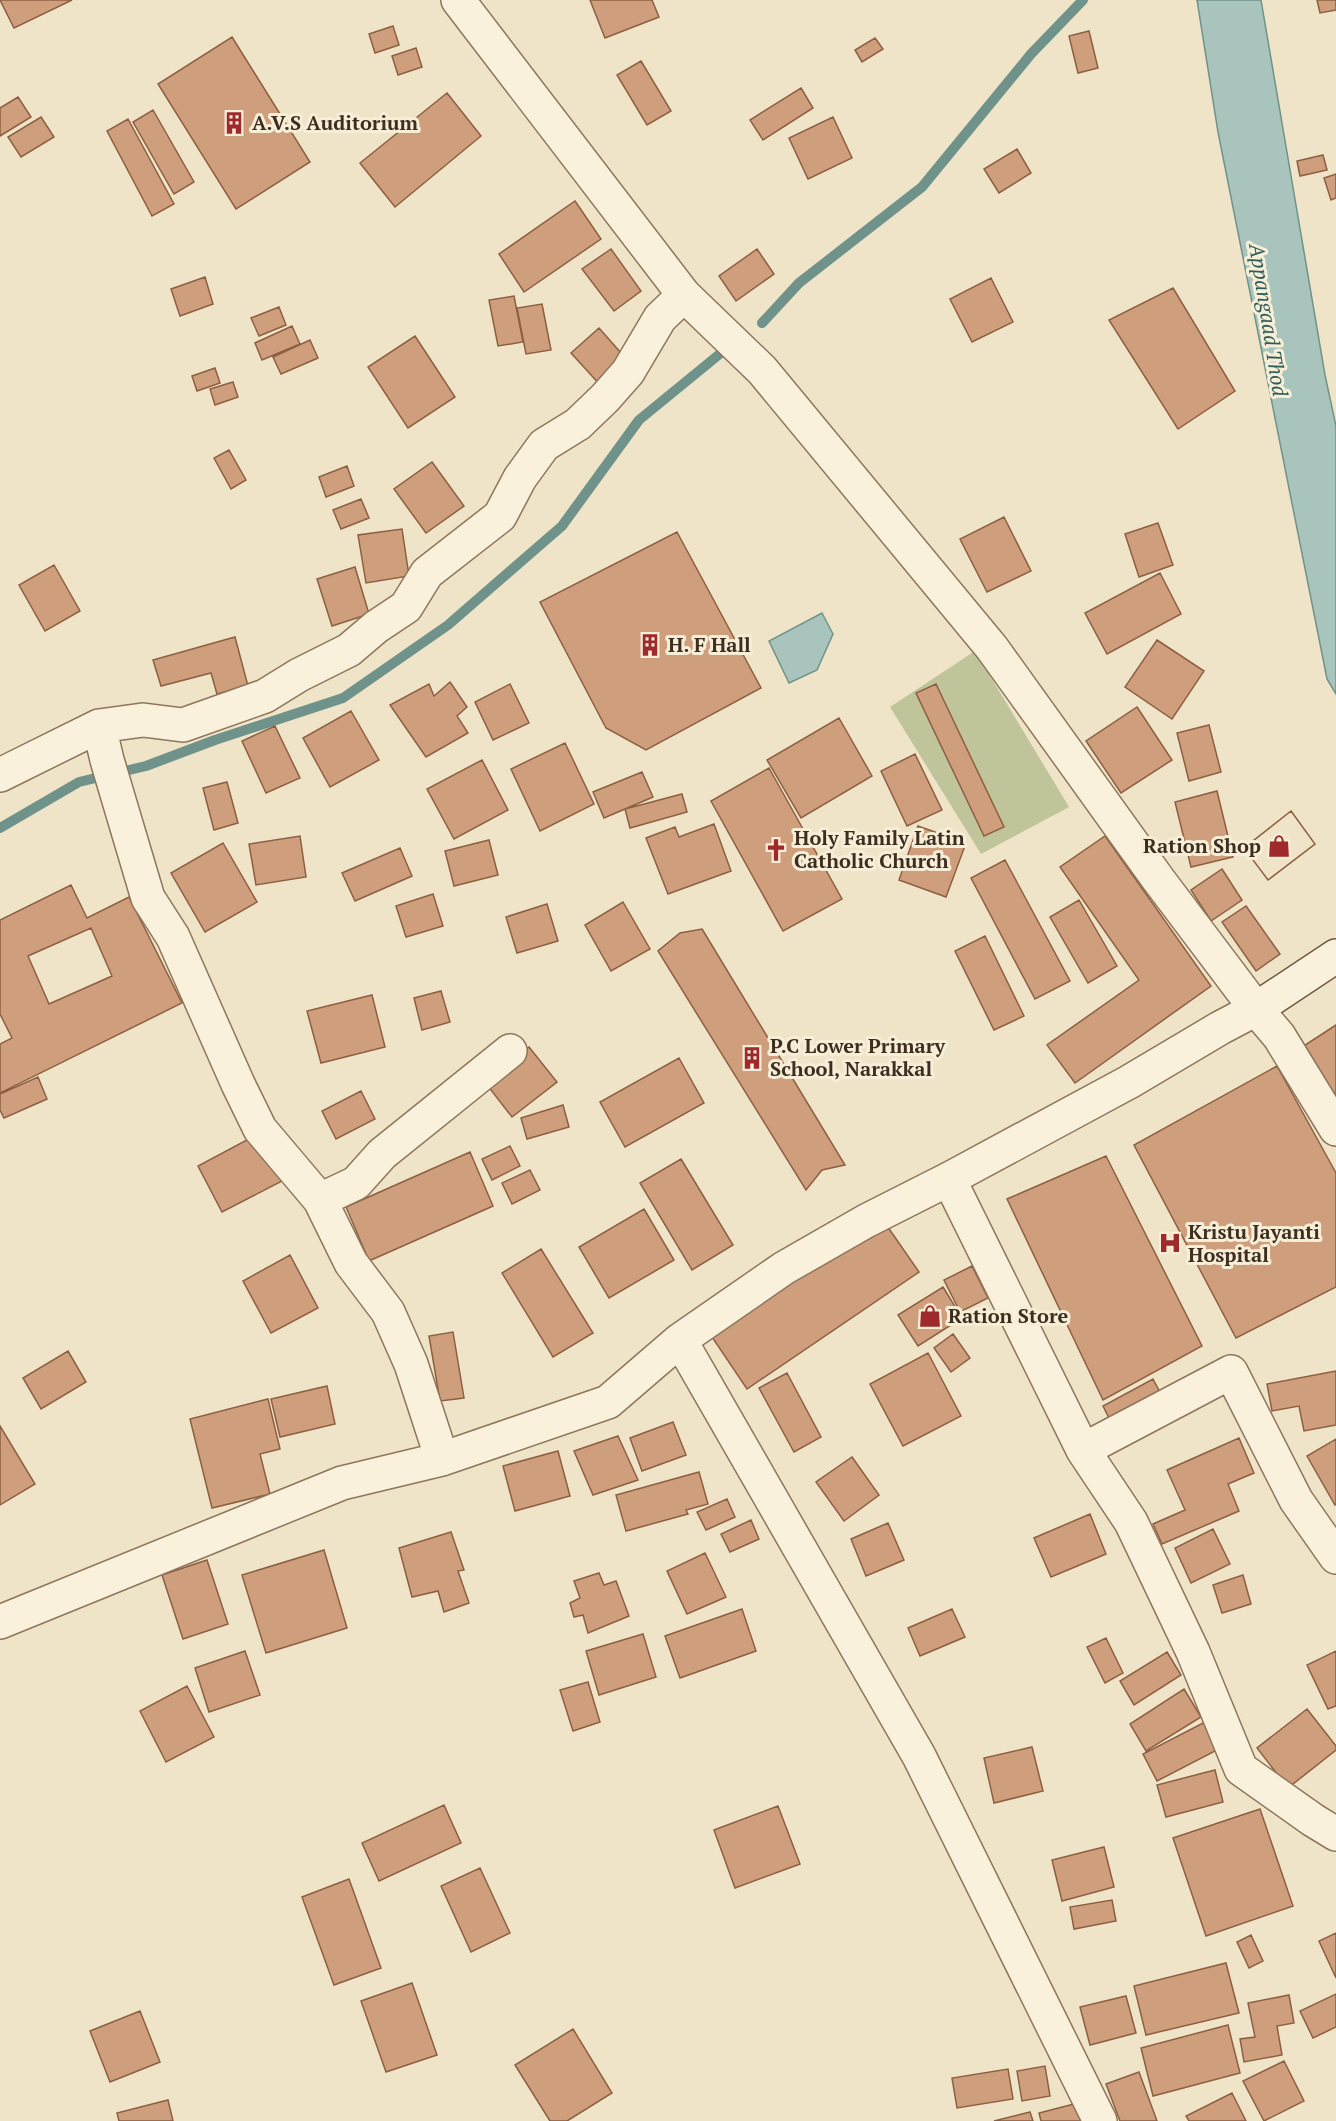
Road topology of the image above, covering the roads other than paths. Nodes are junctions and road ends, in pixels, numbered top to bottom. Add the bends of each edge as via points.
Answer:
1 (458, 0) edge
2 (684, 295) junction
3 (99, 726) junction
4 (0, 775) edge
5 (1336, 956) edge
6 (1256, 1009) junction
7 (510, 1051) dead end
8 (1336, 1129) edge
9 (949, 1179) junction
10 (320, 1200) junction
11 (680, 1340) junction
12 (1083, 1450) junction
13 (442, 1459) junction
14 (1336, 1557) edge
15 (0, 1622) edge
16 (1336, 1834) edge
17 (1100, 2121) edge

1 - 2 street
2 - 3 street via 660,318 628,372 605,398 578,424 544,445 520,478 500,516 428,573 406,607 349,650 265,696 183,725 143,720
2 - 6 street via 762,370 992,648
3 - 4 street
3 - 10 street via 148,898 173,937 260,1129
5 - 6 street
6 - 8 street via 1279,1036
6 - 9 street
7 - 10 street via 382,1154 356,1183
9 - 11 street via 784,1268
9 - 12 street
10 - 13 street via 351,1263 388,1312 411,1364
11 - 13 street via 608,1402
11 - 17 street via 919,1756
12 - 14 street via 1231,1372 1296,1500
12 - 16 street via 1131,1522 1193,1652 1241,1769
13 - 15 street via 342,1483

